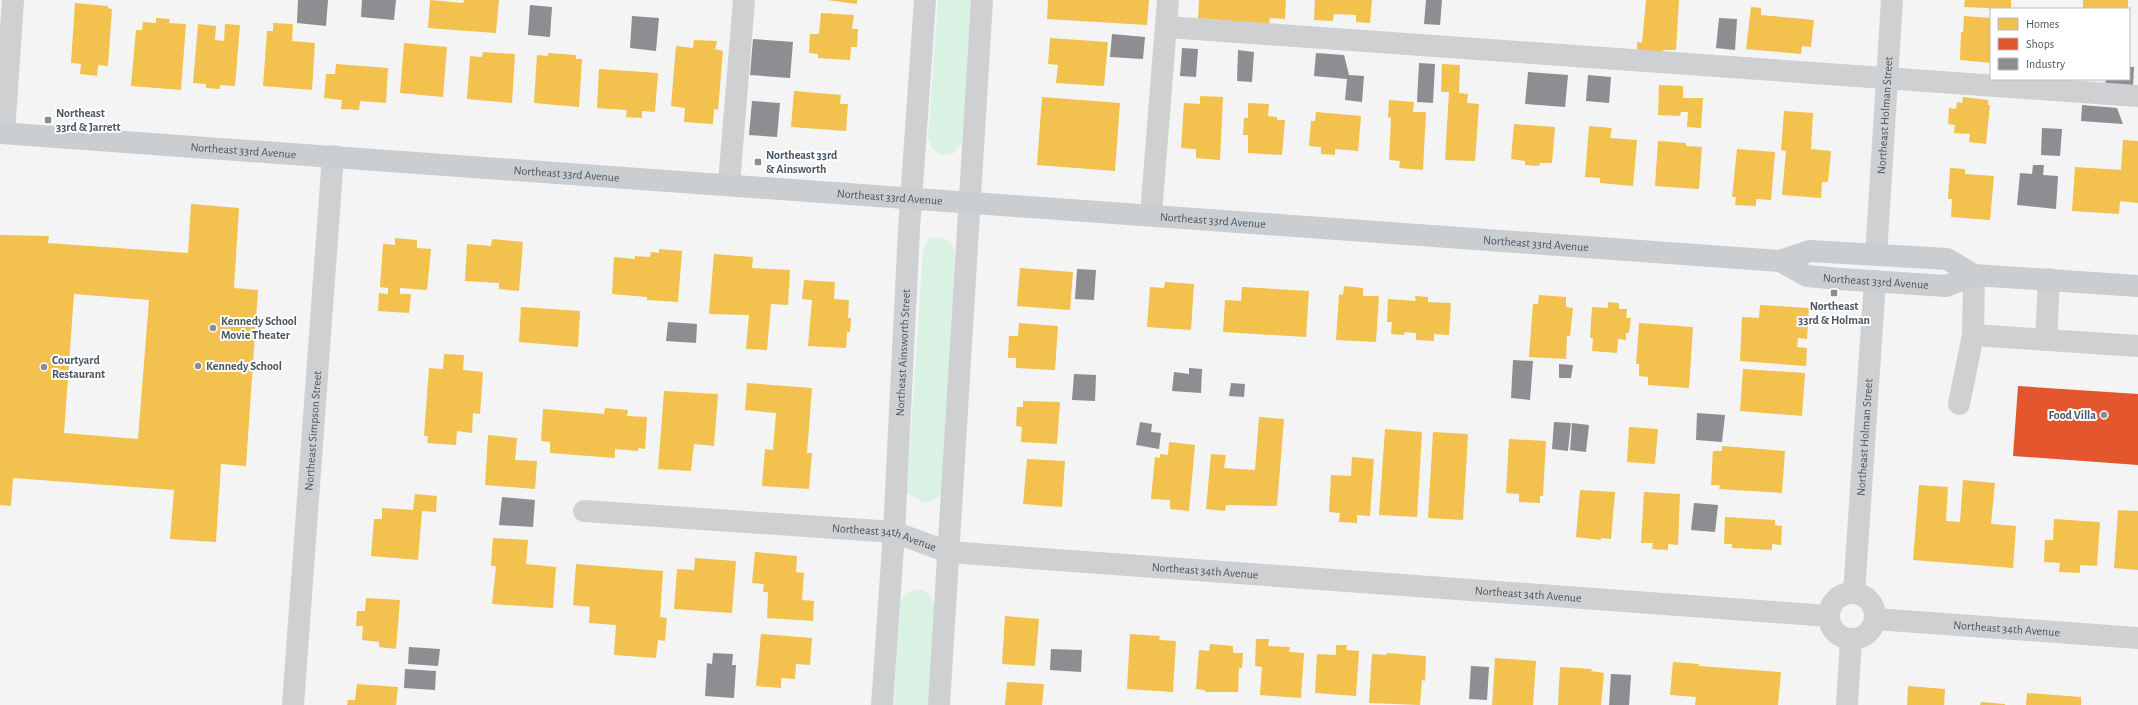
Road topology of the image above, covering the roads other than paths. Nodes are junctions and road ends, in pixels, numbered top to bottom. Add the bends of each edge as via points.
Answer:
1 (13, 0) edge
2 (737, 0) edge
3 (744, 0) edge
4 (925, 0) edge
5 (982, 0) edge
6 (1168, 0) edge
7 (1892, 0) edge
8 (1167, 27) junction
9 (1887, 79) junction
10 (2138, 96) edge
11 (2, 133) edge
12 (333, 156) junction
13 (729, 184) junction
14 (912, 197) junction
15 (969, 201) junction
16 (1152, 214) junction
17 (1876, 255) junction
18 (1780, 261) junction
19 (1974, 275) junction
20 (2049, 280) junction
21 (1875, 281) junction
22 (2138, 286) edge
23 (1973, 335) junction
24 (2046, 340) junction
25 (2138, 346) edge
26 (1959, 404) dead end
27 (584, 511) dead end
28 (894, 532) junction
29 (948, 552) junction
30 (1854, 593) junction
31 (1829, 616) junction
32 (1875, 619) junction
33 (2138, 638) edge
34 (1851, 640) junction
35 (292, 705) edge
36 (882, 705) edge
37 (939, 705) edge
38 (1847, 705) edge

1 - 11 street
2 - 3 street
3 - 13 street
4 - 14 street, Northeast Ainsworth Street
5 - 15 street
6 - 8 street
7 - 9 street, Northeast Holman Street
8 - 9 street
8 - 16 street
9 - 10 street
9 - 17 street, Northeast Holman Street
11 - 12 main road, Northeast 33rd Avenue
12 - 13 main road, Northeast 33rd Avenue
12 - 35 street, Northeast Simpson Street
13 - 14 main road, Northeast 33rd Avenue
14 - 15 main road, Northeast 33rd Avenue
14 - 28 street, Northeast Ainsworth Street
15 - 16 main road, Northeast 33rd Avenue
15 - 29 street
16 - 18 main road, Northeast 33rd Avenue
17 - 18 main road, Northeast 33rd Avenue via 1810,251
17 - 19 main road, Northeast 33rd Avenue via 1947,259
18 - 21 main road, Northeast 33rd Avenue via 1807,276
19 - 20 main road, Northeast 33rd Avenue
19 - 21 main road, Northeast 33rd Avenue via 1946,286
19 - 23 street
20 - 22 main road, Northeast 33rd Avenue
20 - 24 street
21 - 30 street, Northeast Holman Street
23 - 24 street
23 - 26 street
24 - 25 street
27 - 28 street, Northeast 34th Avenue
28 - 29 street, Northeast 34th Avenue
28 - 36 street, Northeast Ainsworth Street
29 - 31 street, Northeast 34th Avenue
29 - 37 street
30 - 31 street via 1837,598
30 - 32 street via 1869,600 1874,607
31 - 34 street via 1829,623 1835,633
32 - 33 street, Northeast 34th Avenue
32 - 34 street via 1873,627 1865,636
34 - 38 street

